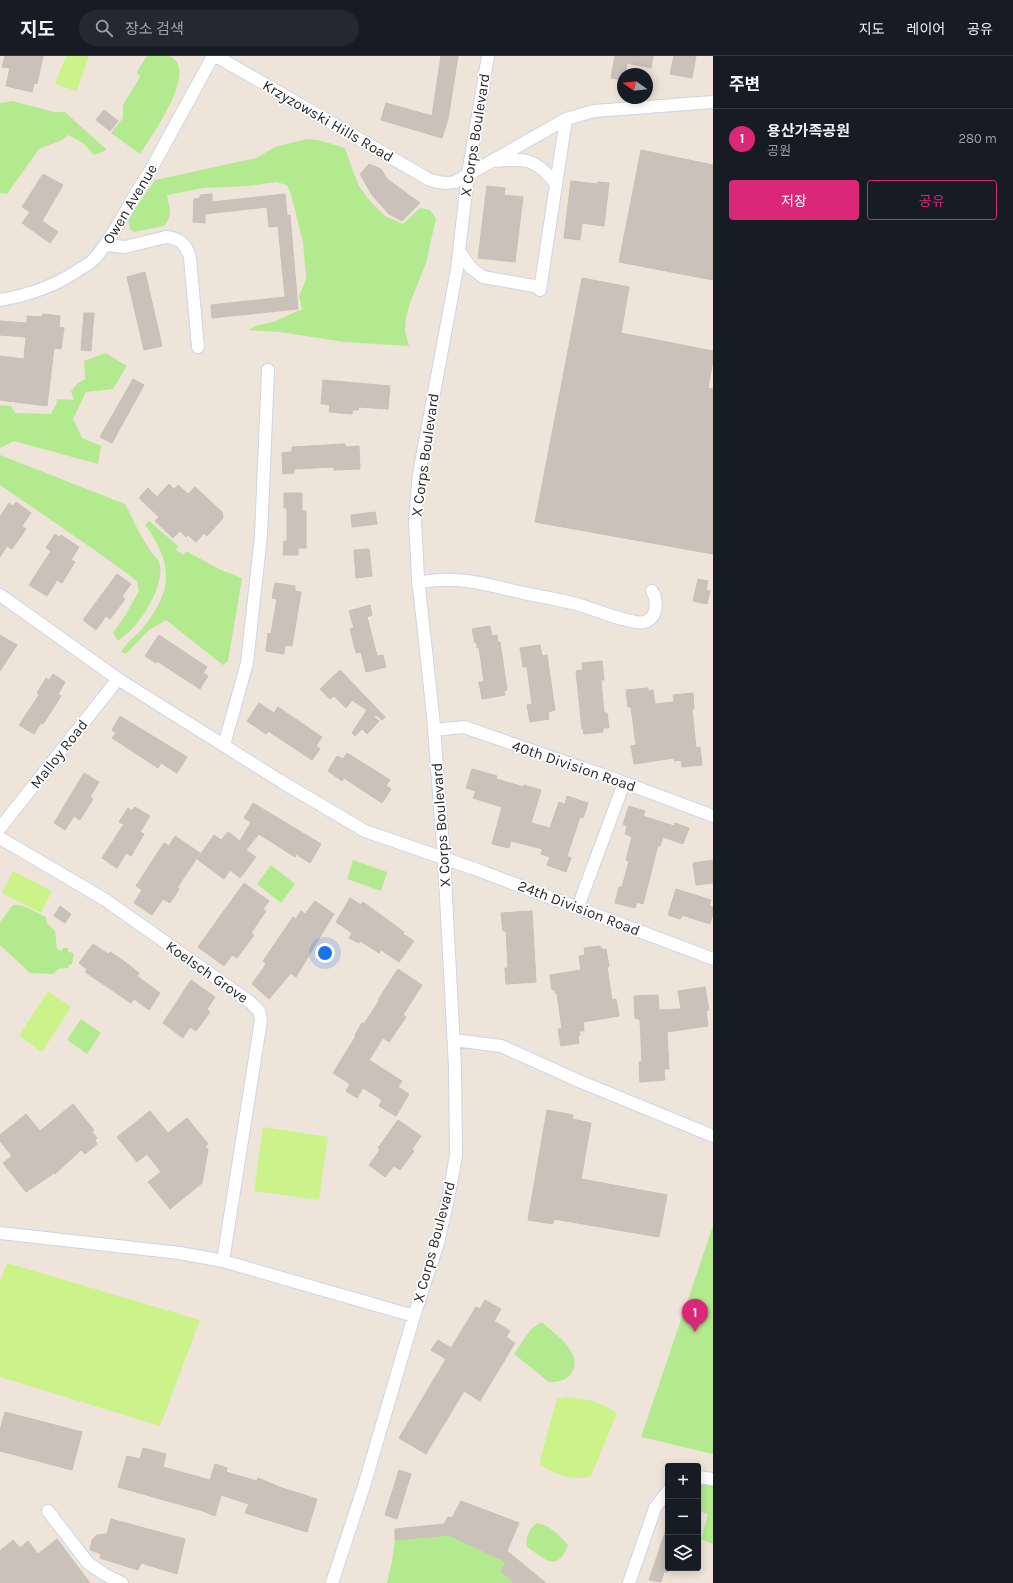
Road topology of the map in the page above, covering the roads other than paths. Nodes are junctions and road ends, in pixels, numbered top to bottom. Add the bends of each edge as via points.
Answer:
1 (215, 56) edge
2 (488, 56) edge
3 (713, 102) edge
4 (566, 119) junction
5 (490, 161) junction
6 (468, 174) junction
7 (556, 184) junction
8 (105, 245) junction
9 (459, 251) junction
10 (0, 300) edge
11 (198, 347) dead end
12 (268, 370) dead end
13 (418, 583) junction
14 (652, 591) dead end
15 (0, 594) edge
16 (118, 679) junction
17 (434, 730) junction
18 (224, 745) junction
19 (624, 783) junction
20 (713, 816) edge
21 (0, 828) edge
22 (0, 838) edge
23 (444, 859) junction
24 (578, 907) junction
25 (713, 959) edge
26 (454, 1040) junction
27 (713, 1136) edge
28 (0, 1233) edge
29 (223, 1261) junction
30 (414, 1316) junction
31 (701, 1477) edge
32 (713, 1479) edge
33 (665, 1495) edge
34 (48, 1511) dead end
35 (122, 1583) edge
36 (332, 1583) edge
37 (629, 1583) edge

1 - 6 street, Krzyzowski Hills Road via 430,180 448,184
1 - 8 street, Owen Avenue via 150,173 137,190
2 - 6 street, X Corps Boulevard
3 - 4 street via 594,110
4 - 5 street
4 - 7 street
5 - 6 street
5 - 7 street via 529,161 545,171
6 - 9 street, X Corps Boulevard
7 - 9 street via 540,288 483,277
8 - 10 street, Owen Avenue via 94,260 59,281 45,288
8 - 11 street via 125,247 166,237 186,246 190,258
9 - 13 street, X Corps Boulevard via 420,474 415,520
12 - 18 street via 261,536 247,663
13 - 14 street via 440,579 476,582 644,622 651,619 654,613 656,597
13 - 17 street, X Corps Boulevard
15 - 16 street, 24th Division Road
16 - 18 street, 24th Division Road
16 - 21 street, Malloy Road
17 - 19 street, 40th Division Road via 464,727
17 - 23 street, X Corps Boulevard
18 - 23 street, 24th Division Road via 365,831
19 - 20 street, 40th Division Road
19 - 24 street
22 - 29 street, Koelsch Grove via 104,899 250,1002 259,1011 261,1020
23 - 24 street, 24th Division Road
23 - 26 street, X Corps Boulevard
24 - 25 street, 24th Division Road
26 - 27 street via 501,1046
26 - 30 street, X Corps Boulevard via 456,1155 438,1243
28 - 29 street via 180,1253
29 - 30 street
30 - 36 street, X Corps Boulevard via 364,1486
31 - 32 street
33 - 37 street via 656,1508
34 - 35 street via 88,1563

